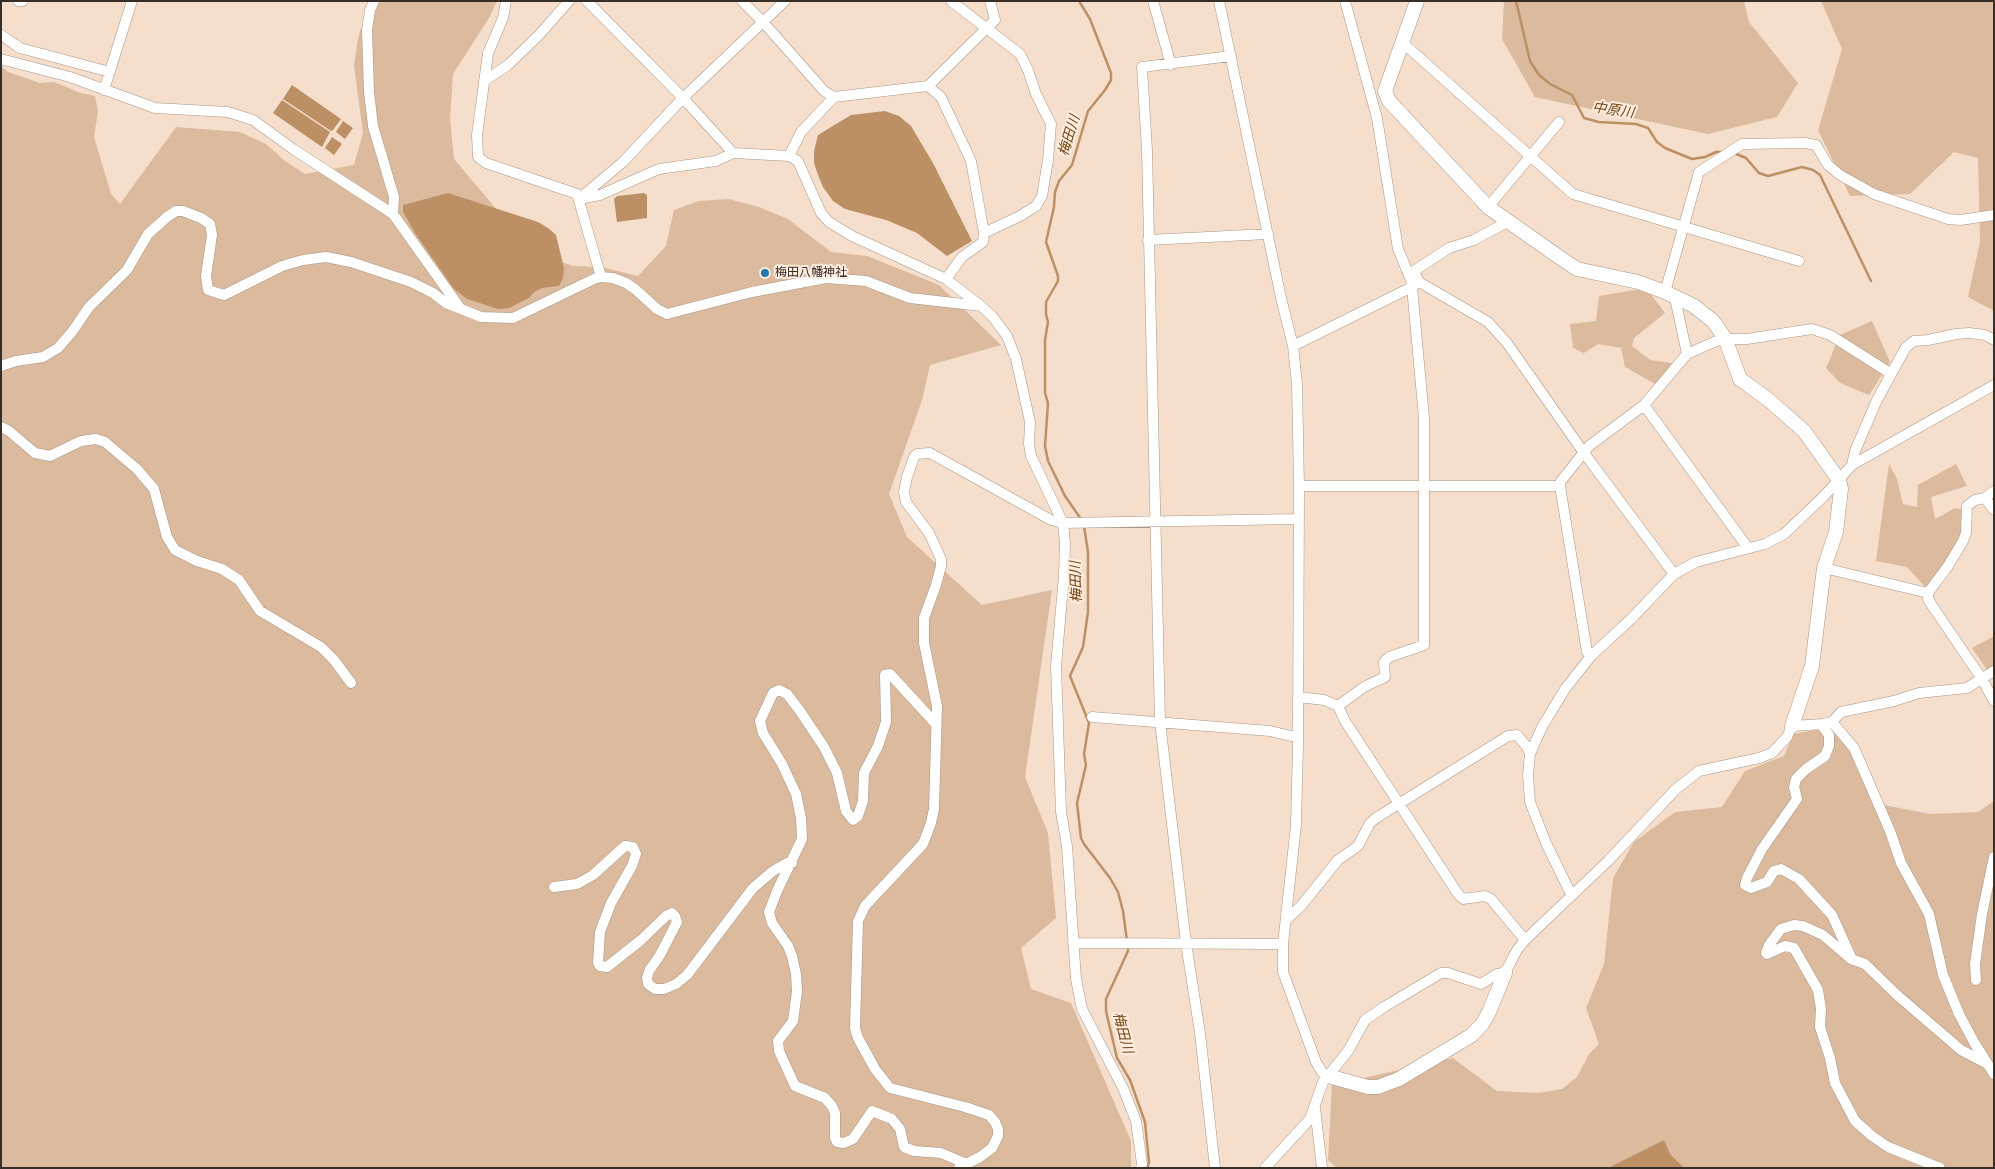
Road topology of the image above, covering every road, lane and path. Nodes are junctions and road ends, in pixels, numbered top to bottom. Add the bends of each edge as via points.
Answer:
1 (18, 1) edge
2 (23, 1) edge
3 (132, 1) edge
4 (374, 1) edge
5 (506, 1) edge
6 (569, 1) edge
7 (588, 1) edge
8 (742, 1) edge
9 (785, 1) edge
10 (950, 1) edge
11 (990, 1) edge
12 (1153, 1) edge
13 (1219, 1) edge
14 (1345, 1) edge
15 (1417, 1) edge
16 (764, 23) junction
17 (987, 30) junction
18 (1, 35) edge
19 (1403, 43) junction
20 (1231, 56) junction
21 (1, 59) edge
22 (1171, 65) junction
23 (110, 72) junction
24 (484, 81) junction
25 (928, 86) junction
26 (104, 90) junction
27 (834, 97) junction
28 (683, 98) junction
29 (1389, 101) junction
30 (1375, 109) junction
31 (1558, 122) dead end
32 (733, 153) junction
33 (789, 156) junction
34 (1529, 157) junction
35 (579, 199) junction
36 (1488, 207) junction
37 (393, 214) junction
38 (1994, 216) edge
39 (1508, 220) junction
40 (1684, 228) junction
41 (984, 233) junction
42 (1268, 234) junction
43 (1148, 240) junction
44 (1799, 261) dead end
45 (601, 277) junction
46 (946, 279) junction
47 (1416, 284) junction
48 (1670, 295) junction
49 (981, 306) junction
50 (461, 309) junction
51 (1725, 338) junction
52 (1994, 340) edge
53 (1293, 346) junction
54 (1687, 354) junction
55 (1, 366) edge
56 (1890, 373) junction
57 (1994, 385) edge
58 (1644, 405) junction
59 (1, 427) edge
60 (1584, 453) junction
61 (1852, 465) junction
62 (1839, 480) junction
63 (1424, 485) junction
64 (1299, 486) junction
65 (1560, 486) junction
66 (1994, 491) edge
67 (1985, 498) junction
68 (1994, 510) edge
69 (1298, 519) junction
70 (1156, 521) junction
71 (1063, 523) junction
72 (1748, 548) junction
73 (1824, 568) junction
74 (1674, 574) junction
75 (1928, 593) junction
76 (1591, 656) junction
77 (1994, 671) edge
78 (1982, 679) junction
79 (351, 683) dead end
80 (1298, 697) junction
81 (1994, 701) edge
82 (1338, 706) junction
83 (1092, 717) dead end
84 (1160, 722) junction
85 (1828, 723) junction
86 (936, 724) junction
87 (1792, 726) junction
88 (1297, 735) junction
89 (1530, 754) junction
90 (1400, 805) junction
91 (1994, 857) edge
92 (792, 863) junction
93 (554, 887) dead end
94 (1574, 893) junction
95 (1287, 919) junction
96 (1525, 940) junction
97 (1073, 943) junction
98 (1186, 943) junction
99 (1283, 944) junction
100 (1851, 959) junction
101 (1505, 973) junction
102 (1976, 980) dead end
103 (1986, 1063) junction
104 (1994, 1074) edge
105 (1328, 1076) junction
106 (1315, 1108) junction
107 (963, 1166) edge
108 (1141, 1168) edge
109 (1215, 1168) edge
110 (1265, 1168) edge
111 (1322, 1168) edge
112 (1940, 1168) edge

1 - 2 street
3 - 23 street
4 - 37 street via 367,30 369,92 373,126 394,197
5 - 24 street via 503,18 488,54
6 - 24 street via 508,65
7 - 28 street
8 - 16 street
9 - 16 street
10 - 17 street
11 - 17 street via 995,20
12 - 22 street
13 - 20 street
14 - 30 street
15 - 19 street
16 - 27 street via 824,91
16 - 28 street
17 - 25 street
17 - 41 street via 1020,54 1051,124 1042,196 1036,206
18 - 23 street via 20,48
19 - 29 street via 1385,92
19 - 34 street
20 - 22 street
20 - 42 street
21 - 26 street
22 - 43 street via 1142,67
23 - 26 street
24 - 35 street via 477,135 478,157 486,163 577,194
25 - 27 street
25 - 41 street via 941,97 971,161
26 - 37 street via 155,108 228,112 253,120
27 - 33 street via 801,132
28 - 32 street
28 - 35 street via 623,162
29 - 30 street
29 - 36 street
30 - 47 street via 1398,249 1411,280
31 - 34 street
32 - 33 street
32 - 35 street via 716,161 660,169 600,196
33 - 46 street via 798,161 821,213 829,222 852,236
34 - 36 street
34 - 40 street via 1573,194
35 - 45 street
36 - 39 street
37 - 50 street
38 - 40 street via 1948,219 1874,194 1828,165 1816,145 1742,144 1699,172
39 - 47 street via 1474,240 1450,248 1414,271
39 - 48 street via 1578,269 1638,282
40 - 44 street
40 - 48 street
41 - 46 street via 983,242 962,257
42 - 43 street
42 - 53 street
43 - 70 street
45 - 49 street via 626,283 656,309 667,314 752,292 826,278 866,281 910,298
45 - 50 street via 513,318 482,317
46 - 49 street
47 - 53 street
47 - 60 street via 1488,322 1507,343
47 - 63 street via 1424,418
48 - 51 street via 1707,316
48 - 54 street
49 - 71 street via 1004,332 1016,359 1030,422 1028,444 1031,456
50 - 55 street via 411,282 326,257 282,266 224,295 208,290 210,224 192,214 176,211 148,234 127,270 88,307 58,348 43,357
51 - 54 street
51 - 56 street via 1747,339 1812,328 1830,335
51 - 62 street via 1740,379 1804,431
52 - 56 street via 1969,333 1914,341 1906,347
53 - 64 street
54 - 58 street
56 - 61 street via 1854,451
57 - 61 street
58 - 60 street
58 - 72 street
59 - 79 street via 35,453 50,456 81,441 96,439 105,442 137,469 154,489 167,537 175,550 222,569 239,580 260,611 321,647
60 - 65 street
60 - 74 street
61 - 62 street
62 - 72 street via 1784,534
62 - 73 street via 1841,489 1836,532
63 - 64 street
63 - 65 street
63 - 82 street via 1424,645 1388,657 1384,662 1385,677 1364,687
64 - 69 street
65 - 76 street via 1587,652
66 - 67 street
67 - 68 street
67 - 75 street via 1967,506 1963,541
69 - 70 street
69 - 80 street
70 - 71 street
70 - 84 street
71 - 86 street via 1051,520 930,453 914,457 904,492 906,502 929,533 941,559 924,618 924,643 937,706
71 - 97 street via 1065,551 1056,666 1061,812 1067,846
72 - 74 street via 1696,562
73 - 75 street
73 - 87 street via 1812,666
74 - 76 street
75 - 78 street via 1933,607
76 - 89 street via 1565,689
77 - 78 street
78 - 81 street
78 - 85 street via 1967,688 1919,693 1894,702 1841,712
80 - 82 street via 1324,700
80 - 88 street
82 - 90 street
83 - 84 street
84 - 88 street
84 - 98 street
85 - 87 street
85 - 100 street via 1823,727 1829,735 1824,756 1796,779 1797,799 1762,849 1745,885 1751,888 1767,882 1774,871 1781,869 1799,879 1832,915
85 - 103 street via 1854,748 1890,831 1900,863 1929,914 1943,975
86 - 92 street via 890,674 885,675 886,722 864,773 863,801 858,816 853,820 846,810 836,773 824,747 787,694 779,690 773,693 760,721 763,733 796,794 802,839
86 - 107 street via 934,808 923,844 865,906 858,921 855,1028 875,1069 890,1088 965,1107 989,1115 995,1122 998,1136 992,1148
87 - 94 street via 1787,737 1772,753 1699,771 1676,788
88 - 95 street via 1296,825
89 - 90 street via 1517,735 1508,736
89 - 94 street via 1530,802 1546,843 1569,890
90 - 95 street via 1370,823 1358,846 1338,860
90 - 96 street via 1458,894 1463,899 1485,896 1491,899
91 - 102 street via 1982,914
92 - 93 street via 787,863 754,888 687,975 664,990 648,984 647,978 676,922 672,913 607,967 598,963 600,932 611,903 632,866 636,854 633,847 625,846 593,875 577,884
92 - 107 street via 769,912 772,923 790,951 796,974 793,1021 778,1041 792,1083 829,1101 835,1113 837,1142 853,1139 872,1111 892,1119 900,1129 904,1148 941,1153
94 - 96 street
95 - 99 street
96 - 101 street
97 - 98 street
97 - 108 street via 1082,1009 1133,1110
98 - 99 street
98 - 109 street
99 - 105 street via 1283,972 1316,1062
100 - 103 street via 1865,964 1961,1050
100 - 112 street via 1823,934 1794,924 1781,929 1766,953 1785,946 1794,948 1818,990 1820,1027 1835,1083 1855,1120 1888,1147
101 - 105 street via 1481,984 1448,973 1437,975 1365,1020 1348,1051
101 - 105 street via 1489,1012 1472,1034 1399,1079 1378,1088
103 - 104 street
105 - 106 street via 1320,1088
106 - 110 street via 1310,1119
106 - 111 street

